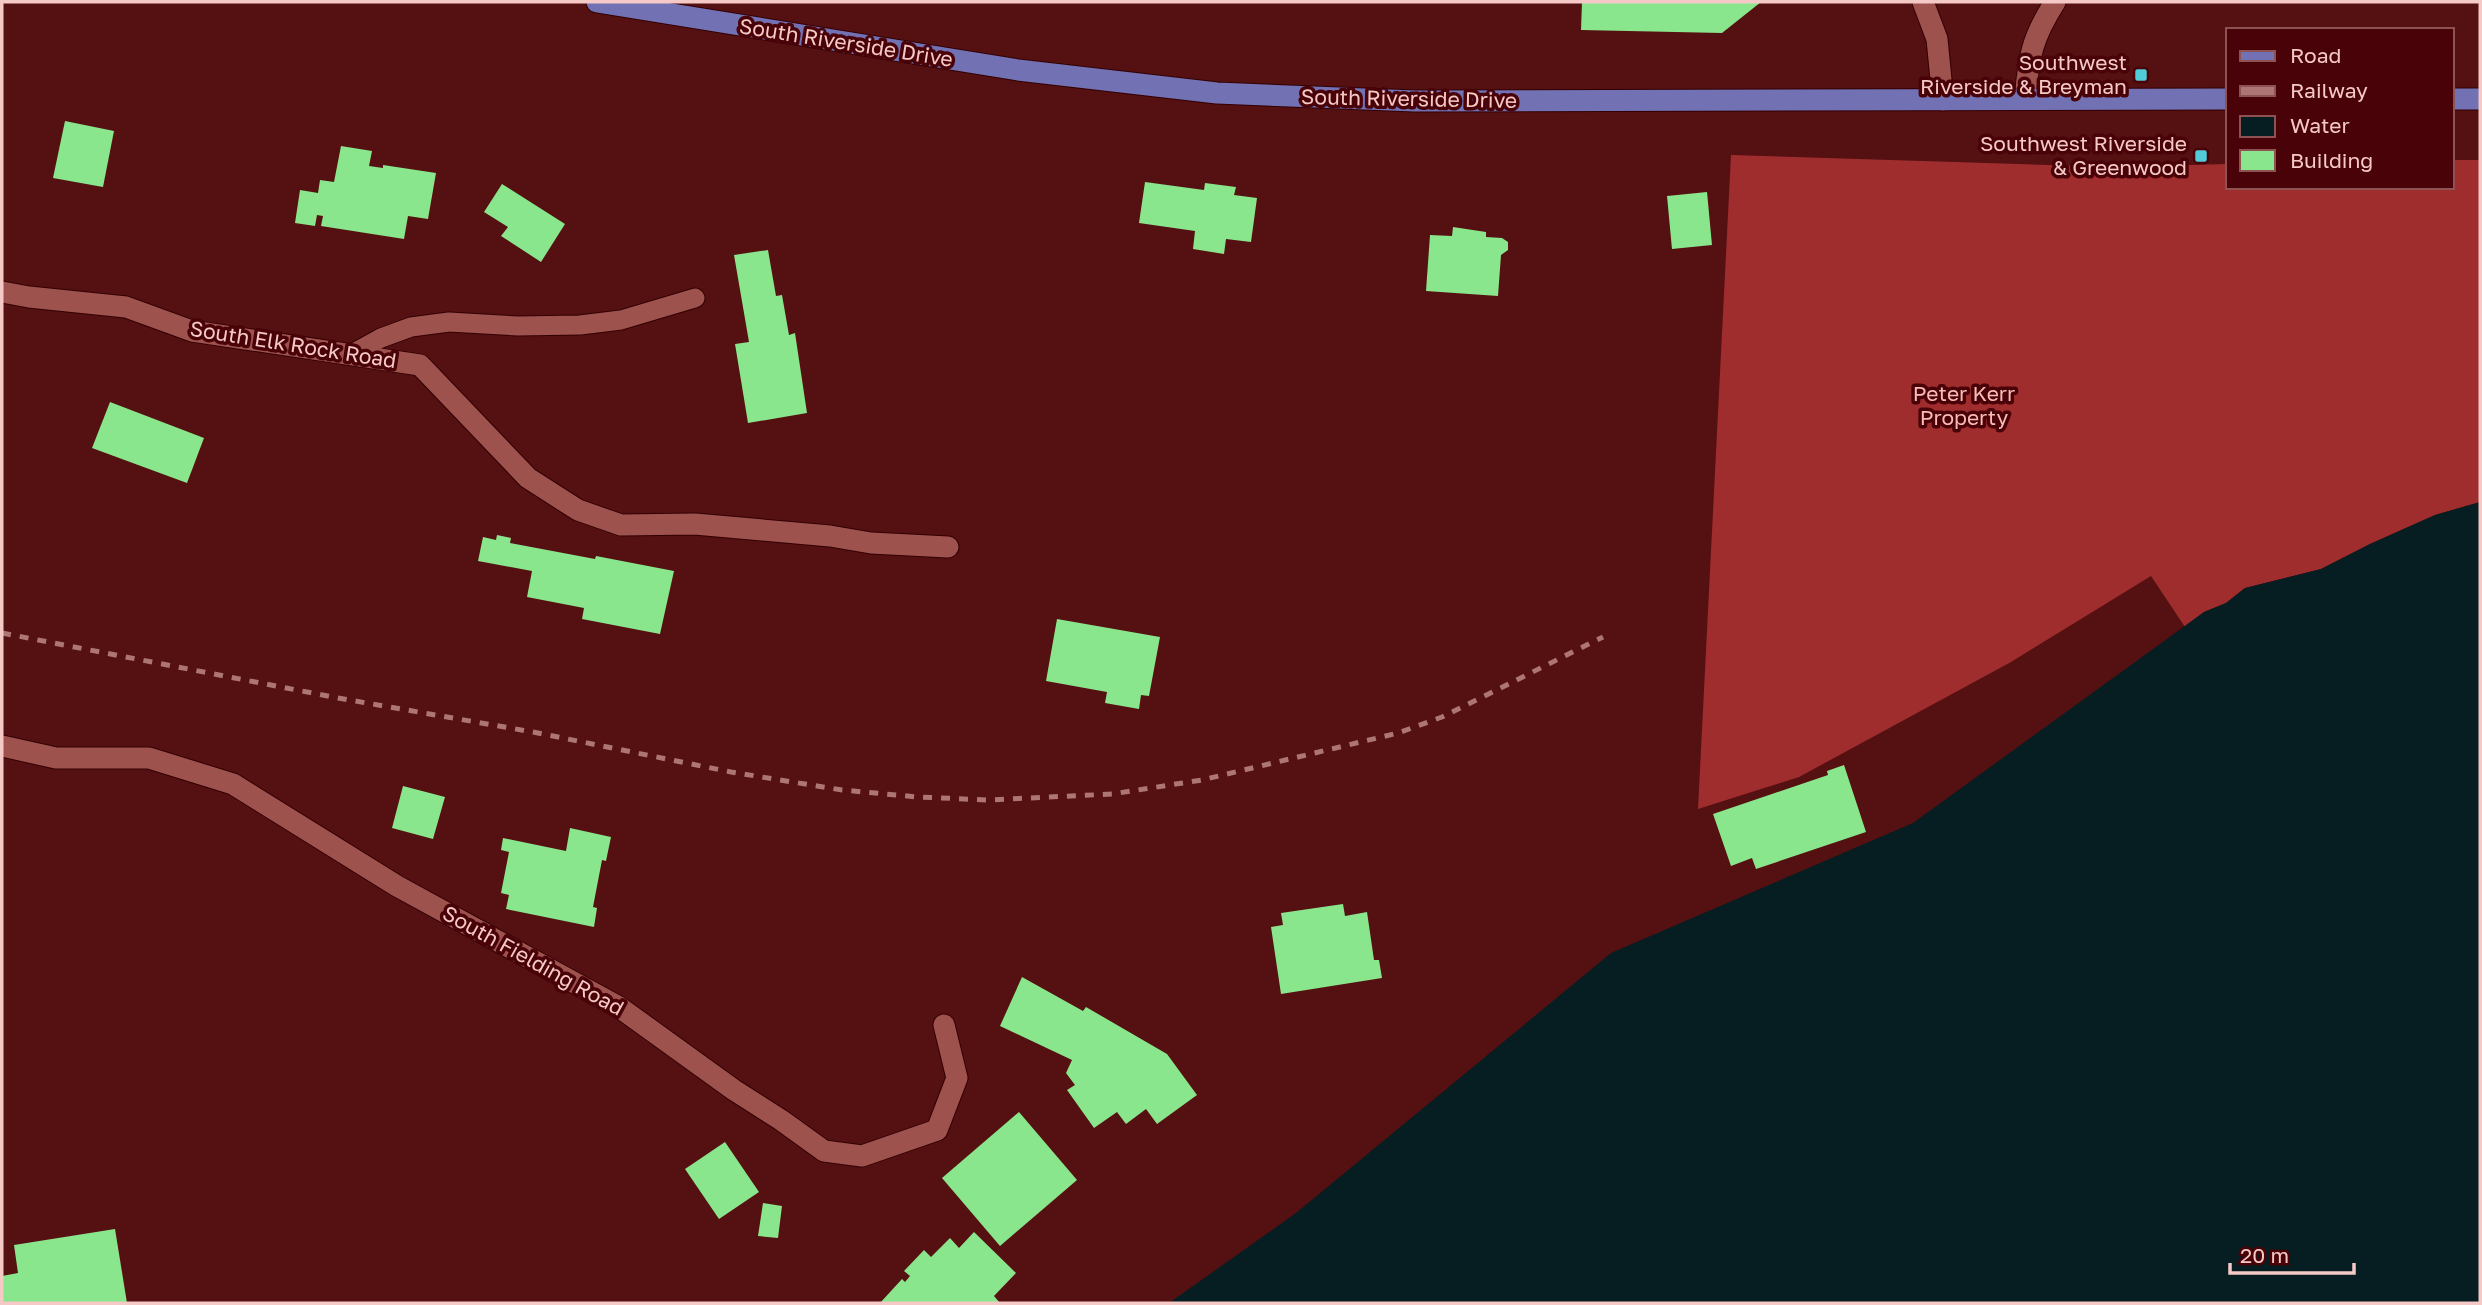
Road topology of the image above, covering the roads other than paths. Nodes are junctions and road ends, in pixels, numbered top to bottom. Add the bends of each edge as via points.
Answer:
1 (597, 2) edge
2 (1923, 2) edge
3 (2055, 2) edge
4 (2025, 98) junction
5 (2226, 99) edge
6 (2454, 99) edge
7 (2480, 99) edge
8 (1942, 100) junction
9 (2, 292) edge
10 (695, 298) dead end
11 (350, 355) junction
12 (948, 547) dead end
13 (7, 748) edge
14 (944, 1026) dead end

1 - 8 main road, South Riverside Drive via 1018,70 1217,93 1415,101
2 - 8 street via 1937,39
3 - 4 street via 2032,46
4 - 5 main road, South Riverside Drive
4 - 8 main road, South Riverside Drive
6 - 7 main road
9 - 11 street, South Elk Rock Road via 126,307 192,331
10 - 11 lane via 621,320 580,325 421,325 381,338
11 - 12 street, South Elk Rock Road via 419,365 528,478 579,510 621,525 695,524
13 - 14 street, South Fielding Road via 55,758 149,758 233,784 397,886 620,1007 824,1151 863,1156 937,1130 957,1078

